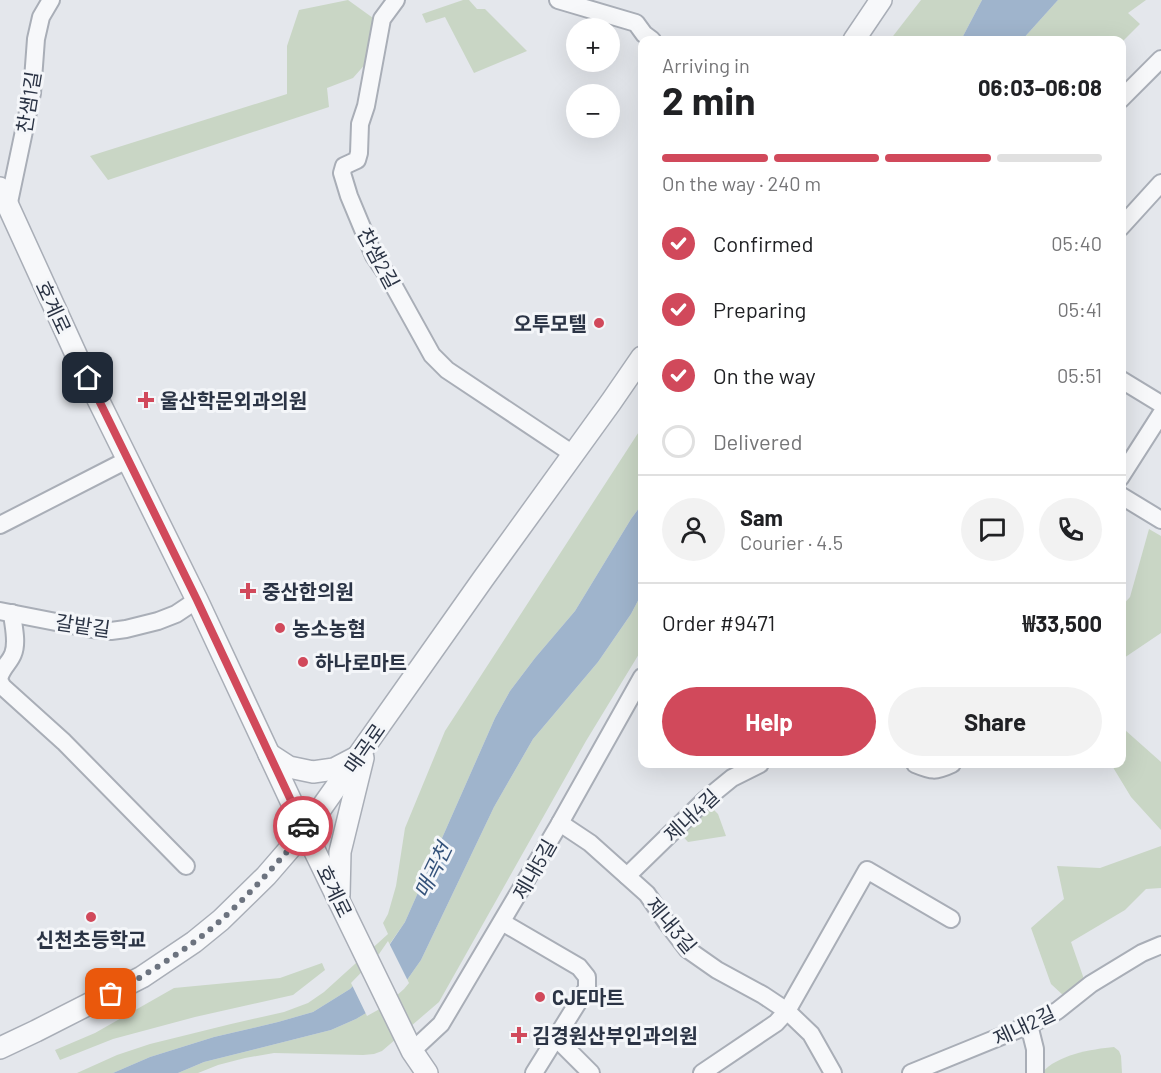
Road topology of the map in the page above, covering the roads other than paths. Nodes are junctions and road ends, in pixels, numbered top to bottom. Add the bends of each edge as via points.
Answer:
1 (51, 0) edge
2 (396, 0) edge
3 (558, 0) edge
4 (881, 0) edge
5 (647, 36) edge
6 (857, 36) edge
7 (1161, 59) edge
8 (1126, 94) edge
9 (1161, 183) edge
10 (4, 197) edge
11 (1126, 221) edge
12 (638, 363) edge
13 (1126, 383) edge
14 (1161, 404) edge
15 (1161, 414) edge
16 (573, 454) junction
17 (127, 460) junction
18 (1126, 469) edge
19 (1126, 499) edge
20 (1161, 520) edge
21 (0, 525) edge
22 (197, 600) junction
23 (6, 612) edge
24 (0, 676) edge
25 (0, 682) edge
26 (638, 684) edge
27 (362, 750) junction
28 (269, 754) junction
29 (752, 768) edge
30 (924, 768) edge
31 (942, 768) edge
32 (560, 823) junction
33 (305, 831) junction
34 (186, 866) dead end
35 (627, 876) junction
36 (339, 901) junction
37 (951, 919) dead end
38 (502, 922) junction
39 (1161, 945) edge
40 (787, 1011) junction
41 (1029, 1024) junction
42 (556, 1038) junction
43 (0, 1048) edge
44 (412, 1051) junction
45 (427, 1073) edge
46 (534, 1073) edge
47 (591, 1073) edge
48 (702, 1073) edge
49 (833, 1073) edge
50 (911, 1073) edge
51 (1035, 1073) edge

1 - 10 street, 찬샘1길 via 41,17 32,93
2 - 16 street, 찬샘2길 via 382,20 360,124 357,160 344,166 342,173 357,216 374,256 432,355
3 - 5 street via 636,23
4 - 6 street
7 - 8 street
9 - 11 street
10 - 17 street, 호계로
12 - 16 street, 매곡로
13 - 14 street
15 - 18 street
16 - 27 street, 매곡로
17 - 21 street
17 - 22 street, 호계로
19 - 20 street
22 - 23 street, 갈밭길 via 158,621 111,631
22 - 28 street, 호계로
23 - 24 street via 15,641
25 - 34 street
26 - 32 street, 제내5길
27 - 28 street via 334,769 314,772 289,767
27 - 33 street, 매곡로
27 - 36 street via 340,852
28 - 33 street, 호계로
29 - 35 street, 제내4길 via 705,800
30 - 31 street
32 - 35 street, 제내3길
32 - 38 street, 제내5길
33 - 36 street, 호계로
33 - 43 street, 매곡로 via 266,876 194,942 142,977
35 - 40 street, 제내3길 via 647,894 687,949
36 - 44 street, 호계로
37 - 40 street via 867,870
38 - 42 street via 579,968 587,977 587,988
38 - 44 street, 제내5길 via 441,1024
39 - 41 street, 제내2길 via 1090,984 1057,1011
40 - 48 street via 776,1023
40 - 49 street, 제내3길 via 811,1034
41 - 50 street, 제내2길
41 - 51 street
42 - 46 street
42 - 47 street
44 - 45 street

